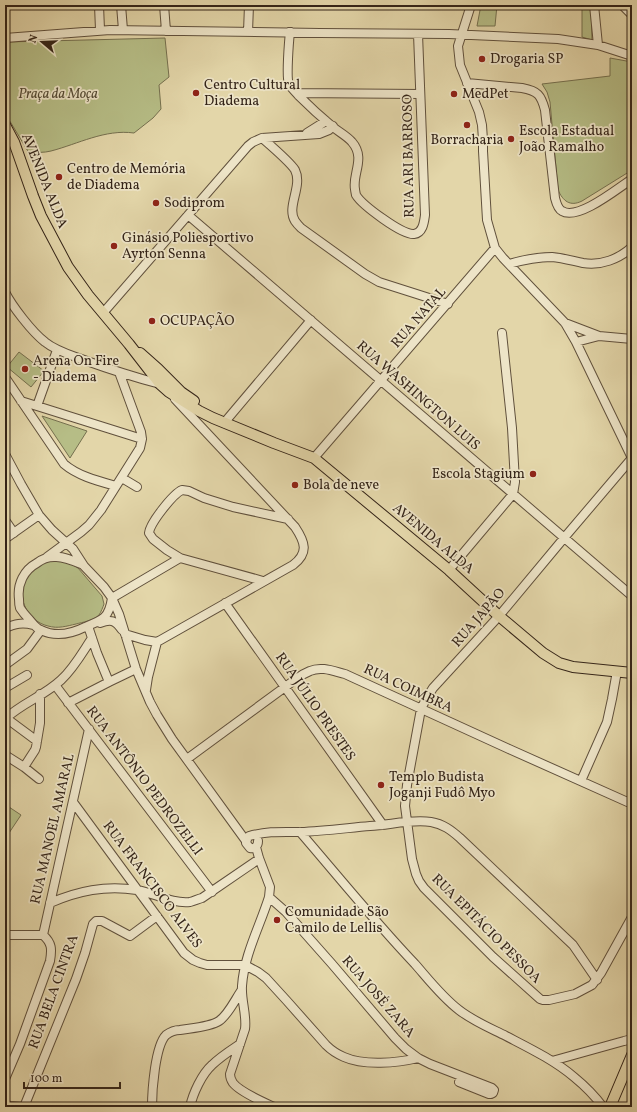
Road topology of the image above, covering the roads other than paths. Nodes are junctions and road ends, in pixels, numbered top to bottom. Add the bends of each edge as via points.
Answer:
1 (99, 5) edge
2 (122, 5) edge
3 (164, 5) edge
4 (249, 5) edge
5 (471, 5) edge
6 (594, 5) edge
7 (622, 5) edge
8 (632, 15) edge
9 (100, 30) junction
10 (123, 30) junction
11 (166, 31) junction
12 (248, 32) junction
13 (290, 32) junction
14 (418, 34) junction
15 (461, 34) junction
16 (5, 38) edge
17 (598, 45) junction
18 (632, 56) edge
19 (467, 84) junction
20 (297, 93) junction
21 (420, 94) junction
22 (330, 124) junction
23 (6, 126) edge
24 (262, 138) junction
25 (632, 179) edge
26 (188, 215) junction
27 (632, 247) edge
28 (495, 248) junction
29 (509, 264) junction
30 (5, 292) edge
31 (448, 304) junction
32 (103, 313) junction
33 (311, 320) junction
34 (565, 323) junction
35 (502, 333) dead end
36 (599, 336) junction
37 (632, 339) edge
38 (576, 342) junction
39 (129, 344) junction
40 (58, 350) junction
41 (119, 372) junction
42 (5, 377) edge
43 (381, 382) junction
44 (160, 384) junction
45 (169, 392) junction
46 (181, 392) junction
47 (21, 401) junction
48 (37, 406) junction
49 (214, 418) junction
50 (224, 423) junction
51 (142, 439) junction
52 (631, 452) edge
53 (5, 454) edge
54 (314, 458) junction
55 (122, 478) junction
56 (116, 486) junction
57 (137, 487) dead end
58 (513, 494) junction
59 (39, 515) junction
60 (288, 518) junction
61 (5, 520) edge
62 (14, 533) junction
63 (564, 538) junction
64 (5, 539) edge
65 (66, 543) junction
66 (44, 558) junction
67 (180, 558) junction
68 (83, 565) junction
69 (449, 570) junction
70 (263, 581) junction
71 (632, 596) edge
72 (112, 598) junction
73 (225, 603) junction
74 (20, 607) junction
75 (499, 616) junction
76 (33, 625) junction
77 (92, 625) junction
78 (41, 630) junction
79 (125, 634) junction
80 (92, 638) junction
81 (157, 642) junction
82 (5, 665) edge
83 (136, 669) junction
84 (617, 671) junction
85 (632, 673) edge
86 (27, 675) dead end
87 (109, 682) junction
88 (55, 685) junction
89 (285, 687) junction
90 (5, 688) edge
91 (146, 691) junction
92 (40, 694) junction
93 (68, 703) junction
94 (421, 709) junction
95 (5, 719) edge
96 (89, 729) junction
97 (37, 741) junction
98 (5, 755) edge
99 (187, 758) junction
100 (24, 768) junction
101 (39, 779) dead end
102 (581, 782) junction
103 (73, 802) junction
104 (632, 804) edge
105 (406, 822) junction
106 (383, 825) junction
107 (300, 832) junction
108 (252, 841) junction
109 (259, 859) junction
110 (138, 890) junction
111 (212, 892) junction
112 (269, 897) junction
113 (50, 903) junction
114 (157, 916) junction
115 (632, 917) edge
116 (5, 935) edge
117 (43, 935) junction
118 (245, 965) junction
119 (594, 982) junction
120 (241, 992) junction
121 (632, 1038) edge
122 (240, 1044) junction
123 (632, 1055) edge
124 (418, 1058) junction
125 (552, 1061) junction
126 (5, 1079) edge
127 (459, 1082) dead end
128 (5, 1103) edge
129 (24, 1107) edge
130 (152, 1107) edge
131 (190, 1107) edge
132 (274, 1107) edge
133 (603, 1107) edge
134 (610, 1107) edge

1 - 9 street
2 - 10 street
3 - 11 street
4 - 12 street
5 - 15 street
6 - 17 street
7 - 8 street
9 - 10 street
9 - 16 street
10 - 11 street
11 - 12 street
12 - 13 street
13 - 14 street
13 - 20 street via 288,76 289,84
14 - 15 street
14 - 21 street, RUA ARI BARROSO
15 - 17 street via 558,39
15 - 19 street via 458,46 460,66
17 - 18 street
19 - 25 street via 522,88 538,93 545,110 555,198 562,211 568,214 585,210
19 - 28 street via 482,125 487,220
20 - 21 street
20 - 22 street
21 - 22 street, RUA ARI BARROSO via 424,223 421,230 415,234 402,230 373,212 356,195 354,188 359,157 357,150 353,142
22 - 24 street via 306,134
23 - 32 main road, AVENIDA ALDA via 37,206 59,252 79,284
24 - 26 street via 248,146
24 - 31 street via 295,170 297,189 292,214 302,228 379,282
26 - 32 street
26 - 33 street, RUA WASHINGTON LUIS
27 - 29 street via 613,260 600,263 553,257
28 - 29 street
28 - 31 street, RUA NATAL
29 - 34 street
30 - 40 street via 38,336
31 - 43 street, RUA NATAL
32 - 39 main road, AVENIDA ALDA
33 - 43 street, RUA WASHINGTON LUIS
33 - 50 street
34 - 36 street
34 - 38 street
35 - 58 street via 512,428 515,482
36 - 37 street
36 - 38 street
38 - 52 street
39 - 44 main road, AVENIDA ALDA
39 - 46 main road, AVENIDA ALDA
40 - 41 street
40 - 48 street
41 - 44 street
41 - 51 street
42 - 47 street
43 - 54 street, RUA NATAL
43 - 58 street, RUA WASHINGTON LUIS
44 - 45 main road, AVENIDA ALDA
44 - 46 main road
45 - 49 main road, AVENIDA ALDA
45 - 60 street
46 - 49 main road, AVENIDA ALDA
47 - 48 street
47 - 56 street via 64,464 84,476
48 - 51 street
49 - 50 main road, AVENIDA ALDA
50 - 54 main road, AVENIDA ALDA
51 - 55 street
52 - 63 street, RUA JAPÃO
53 - 59 street
54 - 69 main road, AVENIDA ALDA
55 - 56 street
55 - 57 street
56 - 65 street via 89,525
58 - 63 street, RUA WASHINGTON LUIS
58 - 69 street
59 - 62 street
59 - 65 street
60 - 67 street via 233,507 186,490 179,491 165,506 149,533 153,539
60 - 70 street via 301,536 303,553 300,560 293,565
61 - 62 street
62 - 64 street
63 - 71 street, RUA WASHINGTON LUIS
63 - 75 street, RUA JAPÃO
65 - 66 street
65 - 68 street
66 - 68 street via 61,557
66 - 74 street via 33,565 21,580 18,594
67 - 70 street
67 - 72 street
68 - 72 street
69 - 75 main road, AVENIDA ALDA
70 - 73 street
72 - 77 street via 108,614
72 - 79 street
73 - 81 street
73 - 89 street, RUA JÚLIO PRESTES
74 - 76 street
74 - 76 street via 18,614 5,628 18,623
75 - 84 main road, AVENIDA ALDA via 559,663
75 - 94 street, RUA JAPÃO via 433,688
76 - 78 street
77 - 78 street via 64,634
77 - 79 street via 113,621
77 - 80 street
78 - 82 street via 27,649
79 - 81 street
79 - 83 street
80 - 87 street
80 - 88 street via 71,670
81 - 91 street
83 - 87 street
83 - 91 street
84 - 85 main road, AVENIDA ALDA
84 - 102 street via 607,722
86 - 90 street
87 - 93 street
88 - 92 street
88 - 93 street, RUA ANTÔNIO PEDROZELLI
89 - 94 street, RUA COIMBRA via 310,670 328,669 345,674
89 - 99 street, RUA COIMBRA
89 - 106 street, RUA JÚLIO PRESTES
91 - 99 street via 157,715
92 - 95 street
92 - 97 street
93 - 96 street, RUA ANTÔNIO PEDROZELLI
94 - 102 street, RUA COIMBRA
94 - 105 street, RUA JAPÃO via 407,785
95 - 97 street
96 - 103 street, RUA MANOEL AMARAL
96 - 111 street, RUA ANTÔNIO PEDROZELLI
97 - 100 street via 35,750
98 - 100 street
99 - 108 street via 240,832
100 - 101 street
102 - 104 street, RUA COIMBRA
103 - 110 street, RUA FRANCISCO ALVES
103 - 113 street, RUA MANOEL AMARAL
105 - 106 street
105 - 119 street via 432,822 451,830 573,945
105 - 119 street, RUA EPITÁCIO PESSOA via 416,874 424,888 536,996 549,1000 575,994
106 - 107 street
107 - 108 street via 273,832
107 - 125 street via 390,937 459,1011
108 - 109 street
109 - 111 street
109 - 112 street via 270,887
110 - 111 street via 182,902 197,900
110 - 113 street via 88,890
110 - 114 street, RUA FRANCISCO ALVES
112 - 118 street
112 - 124 street, RUA JOSÉ ZARA via 291,918 395,1038
113 - 117 street, RUA MANOEL AMARAL
114 - 118 street, RUA FRANCISCO ALVES via 184,953 194,960 207,965
114 - 129 street, RUA BELA CINTRA via 130,936 98,920 94,922 76,979
115 - 119 street
116 - 117 street
117 - 126 street via 49,940 50,961
118 - 120 street
118 - 124 street via 266,978 326,1045 344,1057 391,1063
120 - 122 street via 246,1022
120 - 130 street via 218,1022 176,1030 166,1036 157,1059
121 - 125 street
122 - 131 street via 211,1065 196,1088
122 - 132 street via 230,1074 231,1081 243,1091
123 - 134 main road
124 - 127 street, RUA JOSÉ ZARA via 492,1088 494,1093 489,1094
125 - 133 street via 574,1077
128 - 129 street via 9,1106

